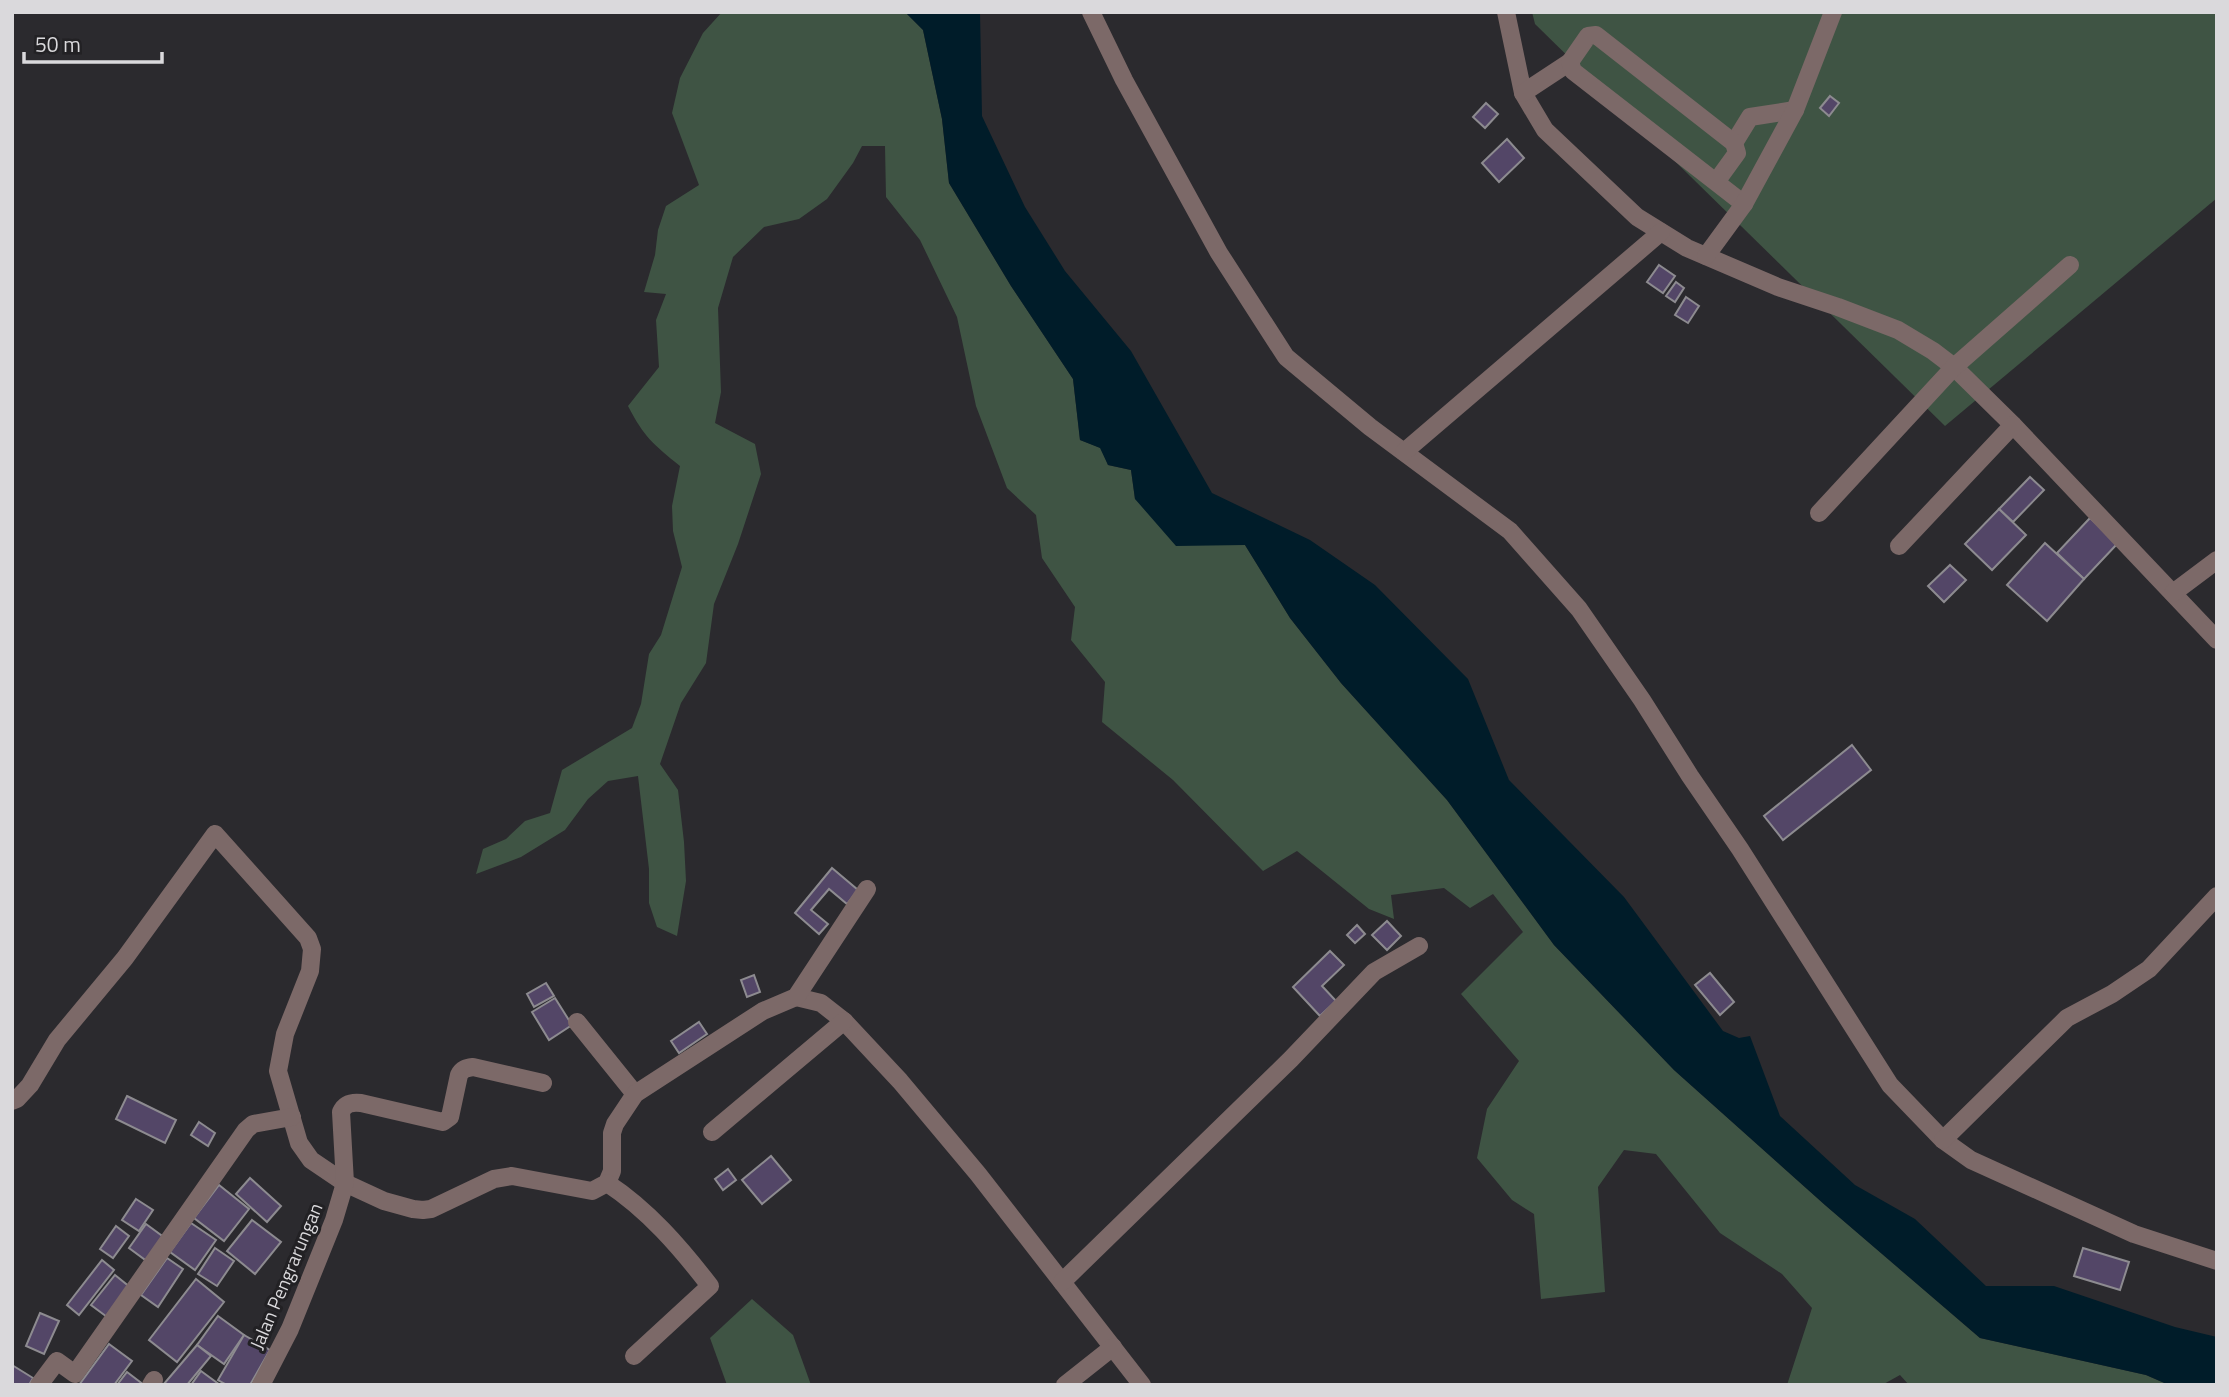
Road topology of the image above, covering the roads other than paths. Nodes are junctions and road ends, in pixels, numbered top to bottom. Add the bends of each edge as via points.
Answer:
1 (1091, 12) edge
2 (1506, 12) edge
3 (1833, 12) edge
4 (1570, 62) junction
5 (1523, 93) junction
6 (1795, 110) junction
7 (1734, 143) junction
8 (1716, 182) junction
9 (1744, 204) junction
10 (1661, 232) junction
11 (1706, 256) junction
12 (2070, 265) dead end
13 (1954, 367) junction
14 (2013, 425) junction
15 (1404, 452) junction
16 (1819, 513) dead end
17 (1899, 546) dead end
18 (2217, 561) edge
19 (2173, 593) junction
20 (2217, 640) edge
21 (867, 889) dead end
22 (2217, 896) edge
23 (1419, 946) dead end
24 (796, 997) junction
25 (844, 1021) junction
26 (577, 1022) dead end
27 (543, 1083) dead end
28 (635, 1094) junction
29 (12, 1101) edge
30 (292, 1117) junction
31 (712, 1132) dead end
32 (1943, 1140) junction
33 (345, 1183) junction
34 (607, 1183) junction
35 (2217, 1261) edge
36 (1062, 1282) junction
37 (1113, 1347) junction
38 (634, 1356) dead end
39 (39, 1385) edge
40 (261, 1385) edge
41 (1066, 1385) edge
42 (1142, 1385) edge

1 - 15 street via 1219,253 1286,357
2 - 5 street
3 - 6 street
4 - 5 street
4 - 7 street via 1588,36 1596,35
4 - 8 street via 1573,71
5 - 10 street via 1545,130 1637,217
6 - 7 street via 1750,117
6 - 9 street
7 - 8 street via 1737,153
8 - 9 street
9 - 11 street
10 - 11 street
10 - 15 street
11 - 13 street via 1898,330
12 - 13 street
13 - 14 street
13 - 16 street
14 - 17 street
14 - 19 street
15 - 32 street via 1510,531 1579,609 1740,849 1890,1085
18 - 19 street
19 - 20 street
21 - 24 street
22 - 32 street via 2150,969 2067,1018
23 - 36 street via 1374,972
24 - 25 street via 821,1003
24 - 28 street via 763,1011
25 - 31 street
25 - 36 street via 978,1174
26 - 28 street
27 - 33 street, Jalan Pengrarungan via 467,1068 458,1076 450,1116 443,1122 361,1103 346,1105 341,1112
28 - 34 street via 612,1133 612,1171
29 - 30 street via 30,1085 57,1040 125,958 215,834 308,938 312,949 310,971 285,1034 278,1071
30 - 33 street via 299,1143 311,1160
30 - 39 street via 253,1124 246,1130 75,1374 57,1361
32 - 35 street via 1997,1174 2122,1229
33 - 34 street via 384,1201 423,1210 494,1179 512,1176 592,1191
33 - 40 street, Jalan Pengrarungan via 322,1251
34 - 38 street via 633,1200 710,1286
36 - 37 street
37 - 41 street
37 - 42 street

